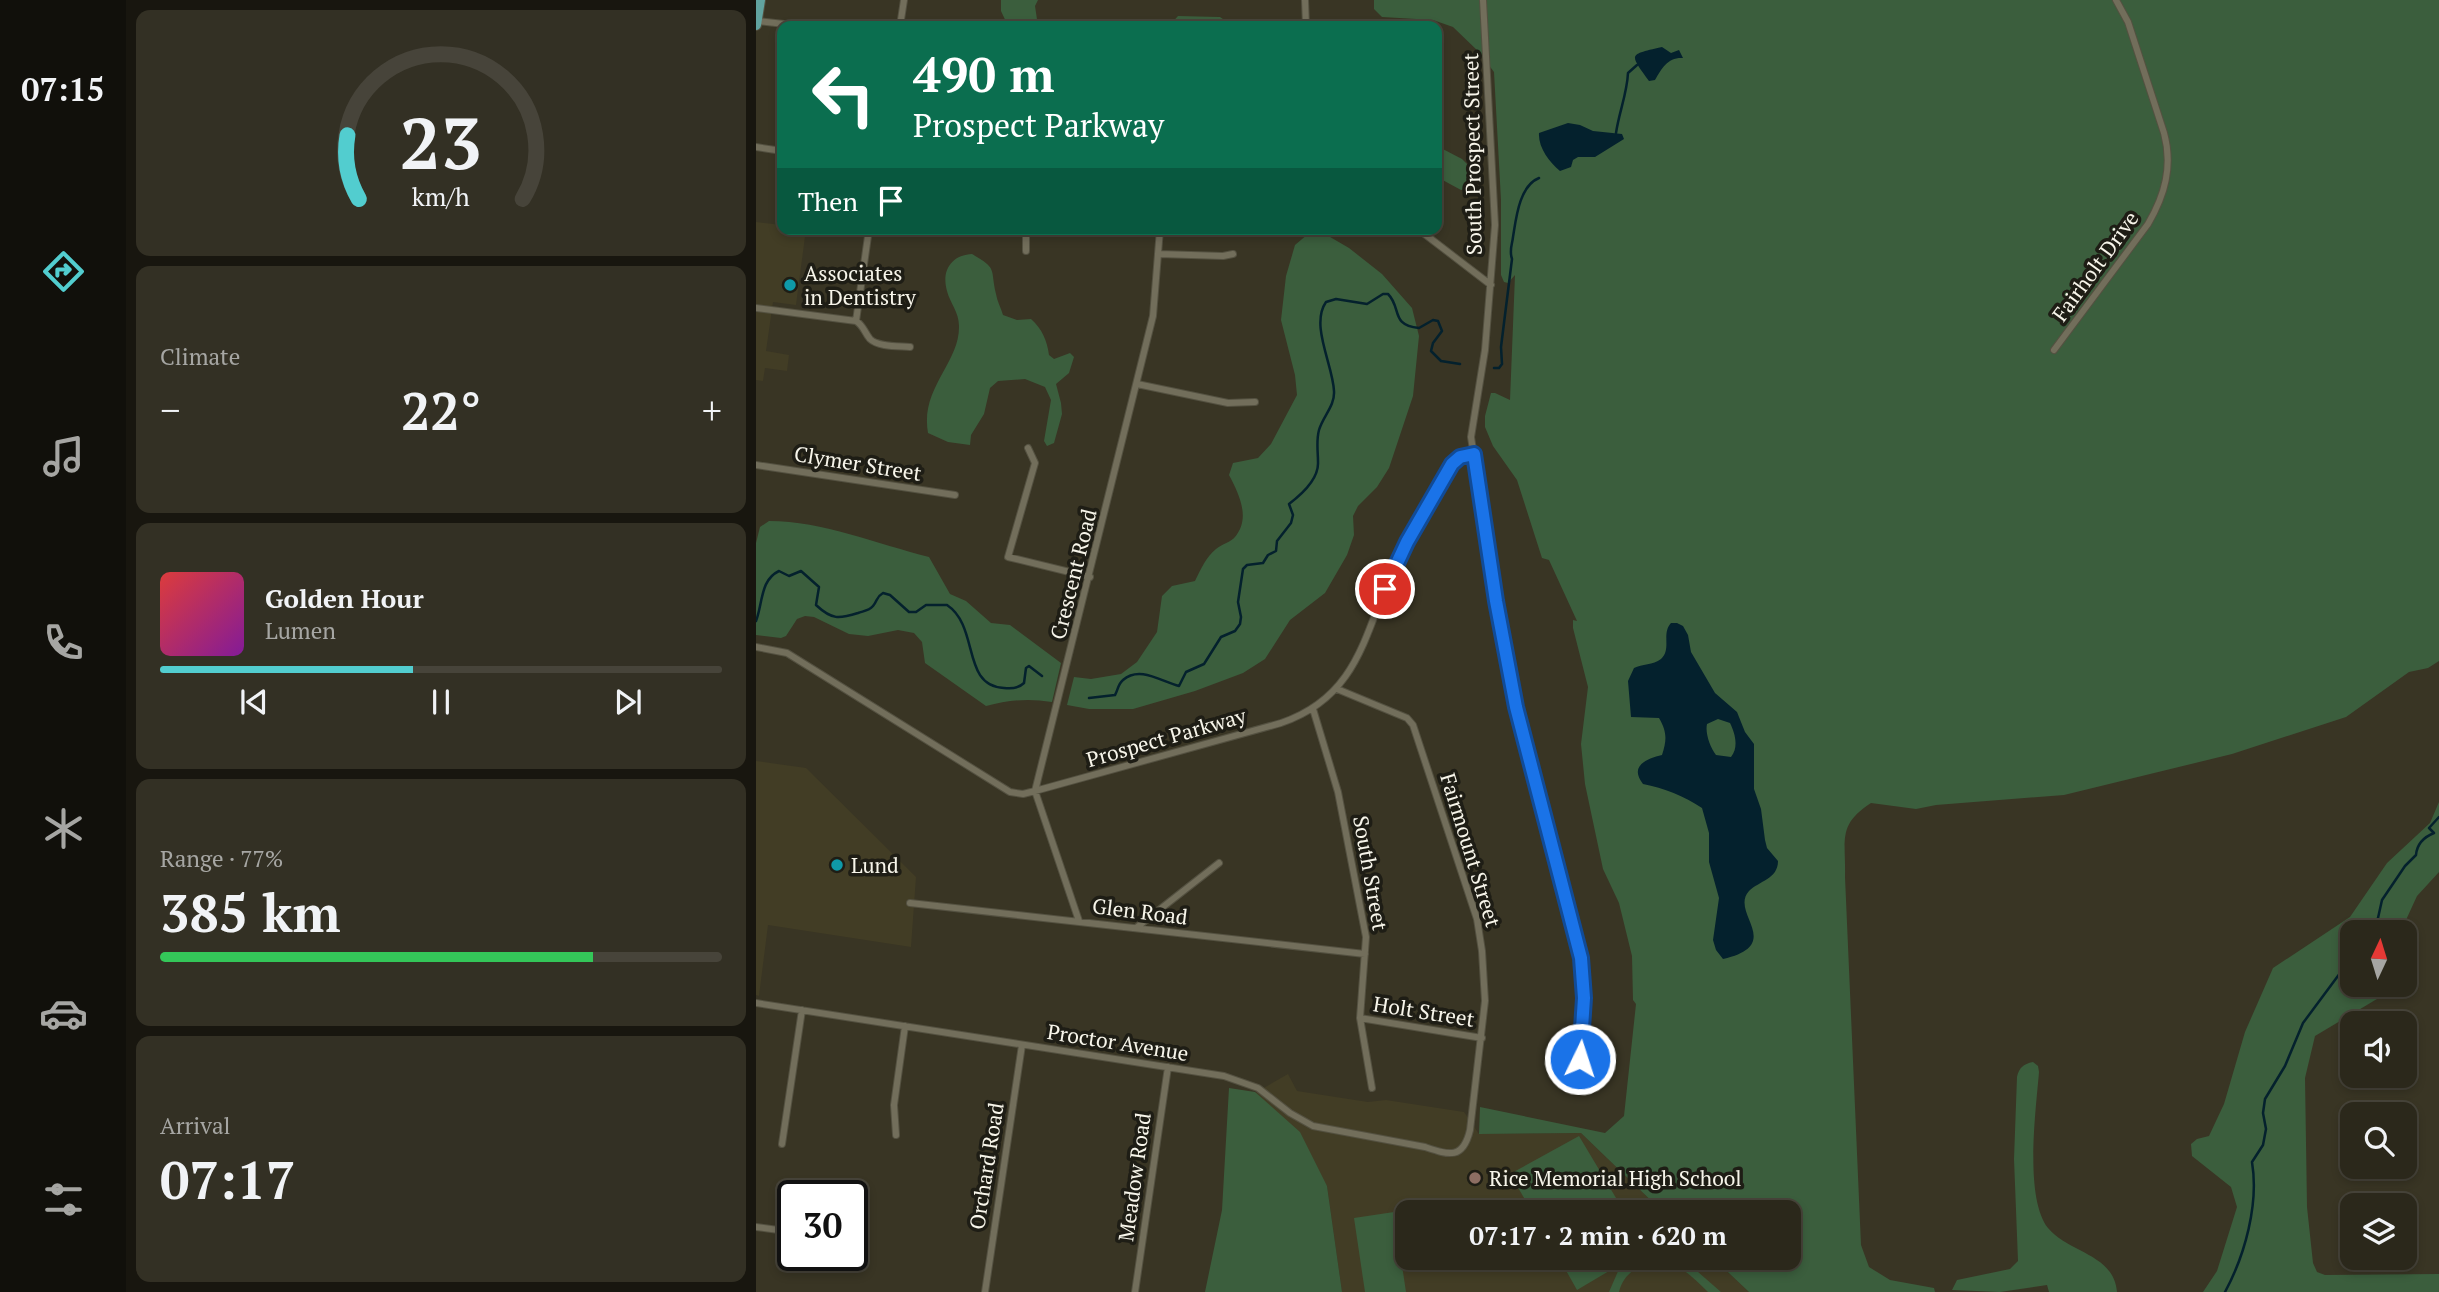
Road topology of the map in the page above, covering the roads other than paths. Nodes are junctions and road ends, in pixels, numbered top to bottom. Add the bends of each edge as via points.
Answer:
1 (760, 0) edge
2 (904, 0) edge
3 (1305, 0) edge
4 (1483, 0) edge
5 (2116, 0) edge
6 (901, 21) edge
7 (1306, 21) edge
8 (756, 23) edge
9 (777, 24) edge
10 (756, 147) edge
11 (777, 150) edge
12 (868, 235) edge
13 (1026, 235) edge
14 (1160, 235) edge
15 (1426, 235) edge
16 (1026, 251) dead end
17 (1158, 254) junction
18 (1233, 254) dead end
19 (1491, 285) junction
20 (756, 308) edge
21 (856, 321) junction
22 (910, 347) dead end
23 (2054, 351) dead end
24 (1137, 384) junction
25 (1255, 402) dead end
26 (1028, 448) dead end
27 (1474, 454) junction
28 (756, 465) edge
29 (956, 495) dead end
30 (1090, 577) junction
31 (756, 647) edge
32 (1337, 689) junction
33 (1313, 709) junction
34 (1035, 791) junction
35 (1219, 863) dead end
36 (910, 903) dead end
37 (1079, 921) junction
38 (1136, 928) junction
39 (1365, 954) junction
40 (756, 1003) edge
41 (802, 1010) junction
42 (1360, 1018) junction
43 (905, 1026) junction
44 (1482, 1038) junction
45 (1022, 1045) junction
46 (1168, 1068) junction
47 (1372, 1088) dead end
48 (1577, 1091) dead end
49 (896, 1135) dead end
50 (782, 1144) dead end
51 (1459, 1152) joint
52 (756, 1227) edge
53 (777, 1230) edge
54 (985, 1292) edge
55 (1135, 1292) edge

1 - 8 main road
2 - 6 street
3 - 7 street
4 - 19 street, South Prospect Street via 1495,225
5 - 23 street, Fairholt Drive via 2128,22 2164,133 2168,174 2148,224
8 - 9 street
10 - 11 street
12 - 21 street
13 - 16 street
14 - 17 street, Crescent Road
15 - 19 street
17 - 18 street
17 - 24 street, Crescent Road via 1155,307
19 - 27 street, South Prospect Street via 1472,429
20 - 21 street
21 - 22 street via 877,343
24 - 25 street via 1236,404
24 - 30 street, Crescent Road
26 - 30 street via 1035,463 1008,557
27 - 32 street, Prospect Parkway via 1452,464 1407,542 1357,657
27 - 48 street, South Prospect Street via 1516,707 1581,958 1584,998
28 - 29 street, Clymer Street
30 - 34 street, Crescent Road
31 - 34 street, Prospect Parkway via 787,653 1010,792
32 - 33 street, Prospect Parkway
32 - 44 street, Fairmount Street via 1407,718 1412,725 1477,919 1485,1001
33 - 34 street, Prospect Parkway via 1281,723
33 - 39 street, South Street via 1338,792 1365,930
34 - 37 street
35 - 38 street
36 - 37 street, Glen Road
37 - 38 street, Glen Road
38 - 39 street, Glen Road
39 - 42 street, South Street
40 - 41 street, Proctor Avenue
41 - 43 street, Proctor Avenue
41 - 50 street
42 - 44 street, Holt Street
42 - 47 street, South Street
43 - 45 street, Proctor Avenue
43 - 49 street via 894,1105
44 - 51 street, Fairmount Street via 1470,1130 1467,1144
45 - 46 street, Proctor Avenue
45 - 54 street, Orchard Road
46 - 51 street, Proctor Avenue via 1245,1082 1313,1126 1443,1153
46 - 55 street, Meadow Road
52 - 53 street

